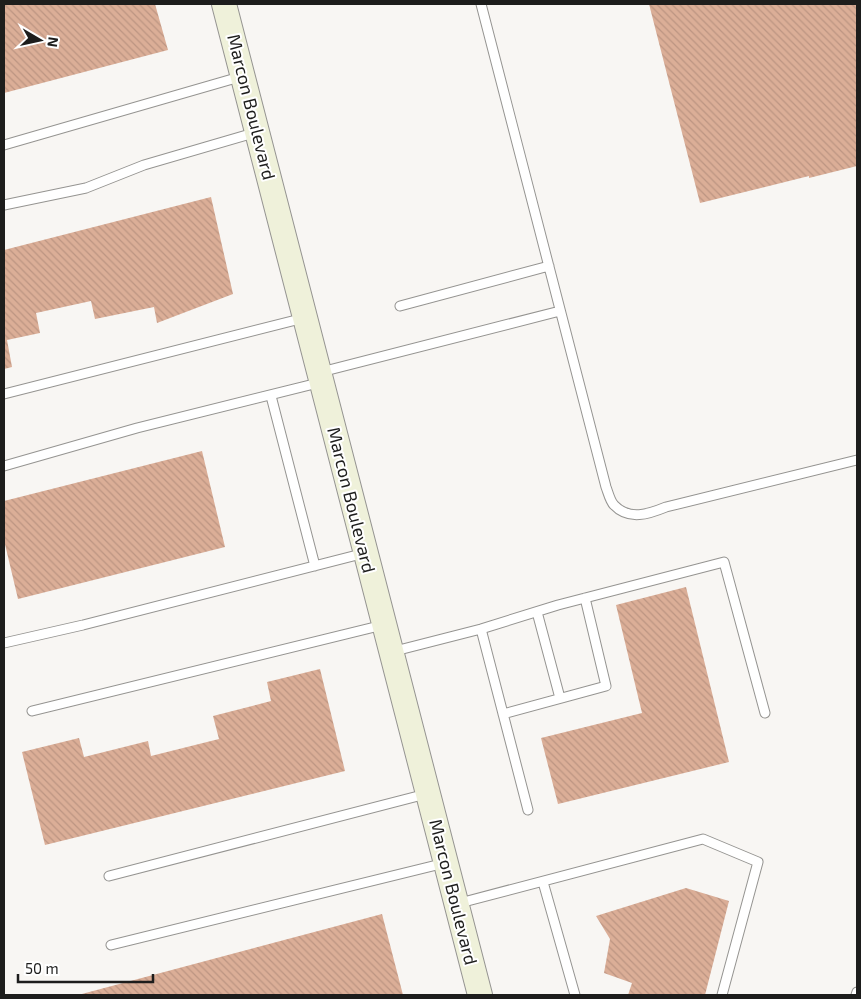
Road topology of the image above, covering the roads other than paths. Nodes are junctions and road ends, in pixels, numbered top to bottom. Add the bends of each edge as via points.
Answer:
1 (224, 4) edge
2 (481, 4) edge
3 (243, 76) junction
4 (257, 132) junction
5 (4, 145) edge
6 (4, 205) edge
7 (549, 266) junction
8 (400, 306) dead end
9 (560, 311) junction
10 (305, 318) junction
11 (321, 377) junction
12 (4, 394) edge
13 (271, 396) junction
14 (857, 460) edge
15 (4, 466) edge
16 (364, 553) junction
17 (315, 566) junction
18 (585, 598) junction
19 (538, 612) junction
20 (384, 624) junction
21 (481, 629) junction
22 (4, 643) edge
23 (391, 652) junction
24 (560, 698) junction
25 (32, 712) dead end
26 (765, 712) dead end
27 (503, 714) junction
28 (428, 794) junction
29 (528, 810) dead end
30 (446, 863) junction
31 (109, 876) dead end
32 (544, 882) junction
33 (456, 904) junction
34 (111, 945) dead end
35 (480, 995) edge
36 (575, 995) edge
37 (722, 995) edge

1 - 3 street, Marcon Boulevard
2 - 7 lane
3 - 4 street, Marcon Boulevard
3 - 5 lane
4 - 6 lane via 144,165 86,188
4 - 10 street, Marcon Boulevard
7 - 8 lane
7 - 9 lane
9 - 11 lane
9 - 14 lane via 606,487 614,504 627,514 647,515 666,507
10 - 11 street, Marcon Boulevard
10 - 12 lane
11 - 13 lane
11 - 16 street, Marcon Boulevard
13 - 15 lane via 137,428
13 - 17 lane
16 - 17 lane
16 - 20 street, Marcon Boulevard
17 - 22 lane
18 - 19 lane
18 - 24 lane via 606,686
18 - 26 lane via 724,562
19 - 21 lane
19 - 24 lane
20 - 23 street, Marcon Boulevard
20 - 25 lane
21 - 23 lane
21 - 27 lane
23 - 28 street, Marcon Boulevard
24 - 27 lane
27 - 29 lane
28 - 30 street, Marcon Boulevard
28 - 31 lane
30 - 33 street, Marcon Boulevard
30 - 34 lane
32 - 33 lane
32 - 36 lane
32 - 37 lane via 703,839 758,862
33 - 35 street, Marcon Boulevard

